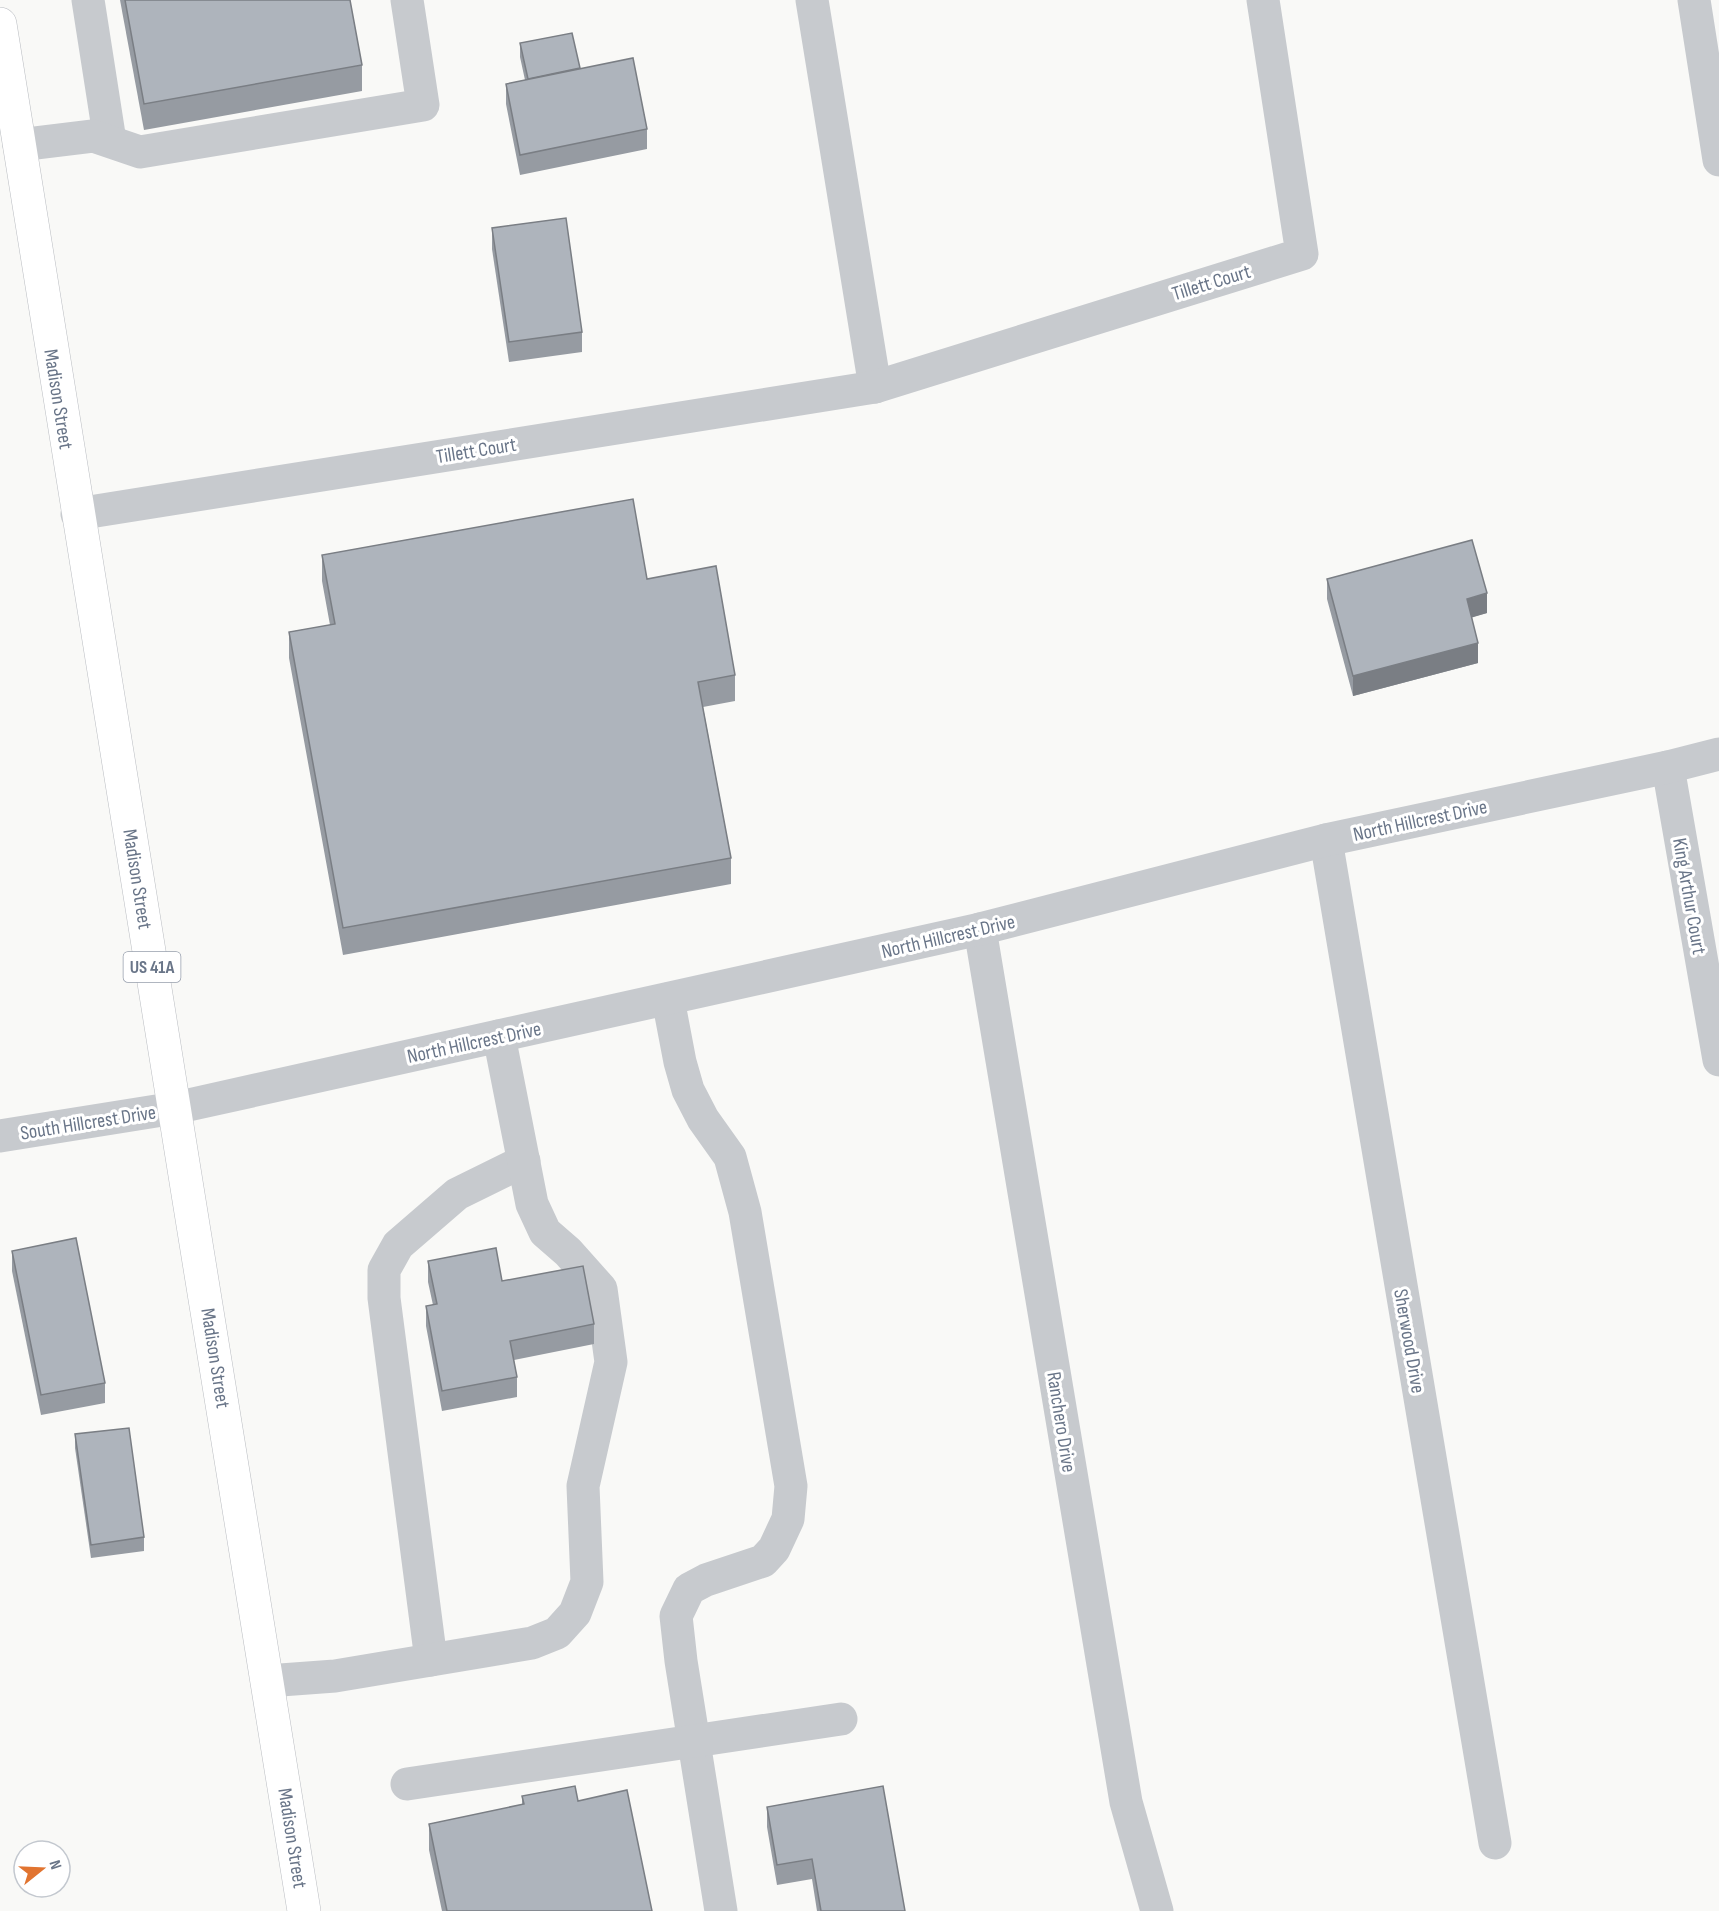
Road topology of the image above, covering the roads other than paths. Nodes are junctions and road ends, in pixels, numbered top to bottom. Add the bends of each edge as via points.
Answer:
1 (88, 0) edge
2 (407, 0) edge
3 (812, 0) edge
4 (1263, 0) edge
5 (1694, 0) edge
6 (0, 24) edge
7 (110, 141) junction
8 (19, 145) junction
9 (1719, 160) edge
10 (875, 387) junction
11 (77, 514) junction
12 (1719, 754) edge
13 (1668, 767) junction
14 (1326, 840) junction
15 (980, 929) junction
16 (668, 999) junction
17 (500, 1036) junction
18 (1719, 1060) edge
19 (176, 1108) junction
20 (0, 1136) edge
21 (524, 1161) junction
22 (431, 1660) junction
23 (267, 1681) junction
24 (841, 1719) dead end
25 (693, 1740) junction
26 (407, 1784) dead end
27 (1495, 1843) dead end
28 (304, 1911) edge
29 (721, 1911) edge
30 (1157, 1911) edge

1 - 7 street
2 - 7 street via 423,105 140,152
3 - 10 street
4 - 10 street, Tillett Court via 1302,254
5 - 9 street
6 - 8 main road, Madison Street / US 41A
7 - 8 street via 93,135
8 - 11 main road, Madison Street / US 41A
10 - 11 street, Tillett Court
11 - 19 main road, Madison Street / US 41A
12 - 13 street, North Hillcrest Drive
13 - 14 street, North Hillcrest Drive
13 - 18 street, King Arthur Court
14 - 15 street, North Hillcrest Drive
14 - 27 street, Sherwood Drive
15 - 16 street, North Hillcrest Drive
15 - 30 street, Ranchero Drive via 1126,1802
16 - 17 street, North Hillcrest Drive
16 - 25 street via 688,1090 730,1157 745,1212 791,1486 788,1519 769,1555 763,1561 689,1589 676,1616
17 - 19 street, North Hillcrest Drive
17 - 21 street
19 - 20 street, South Hillcrest Drive
19 - 23 main road, Madison Street / US 41A
21 - 22 street via 457,1194 398,1245 384,1270 384,1298
21 - 22 street via 532,1204 545,1232 601,1289 611,1362 583,1486 587,1582 575,1613 557,1633 532,1643
22 - 23 street via 335,1676
23 - 28 main road, Madison Street / US 41A
24 - 25 street
25 - 26 street
25 - 29 street

